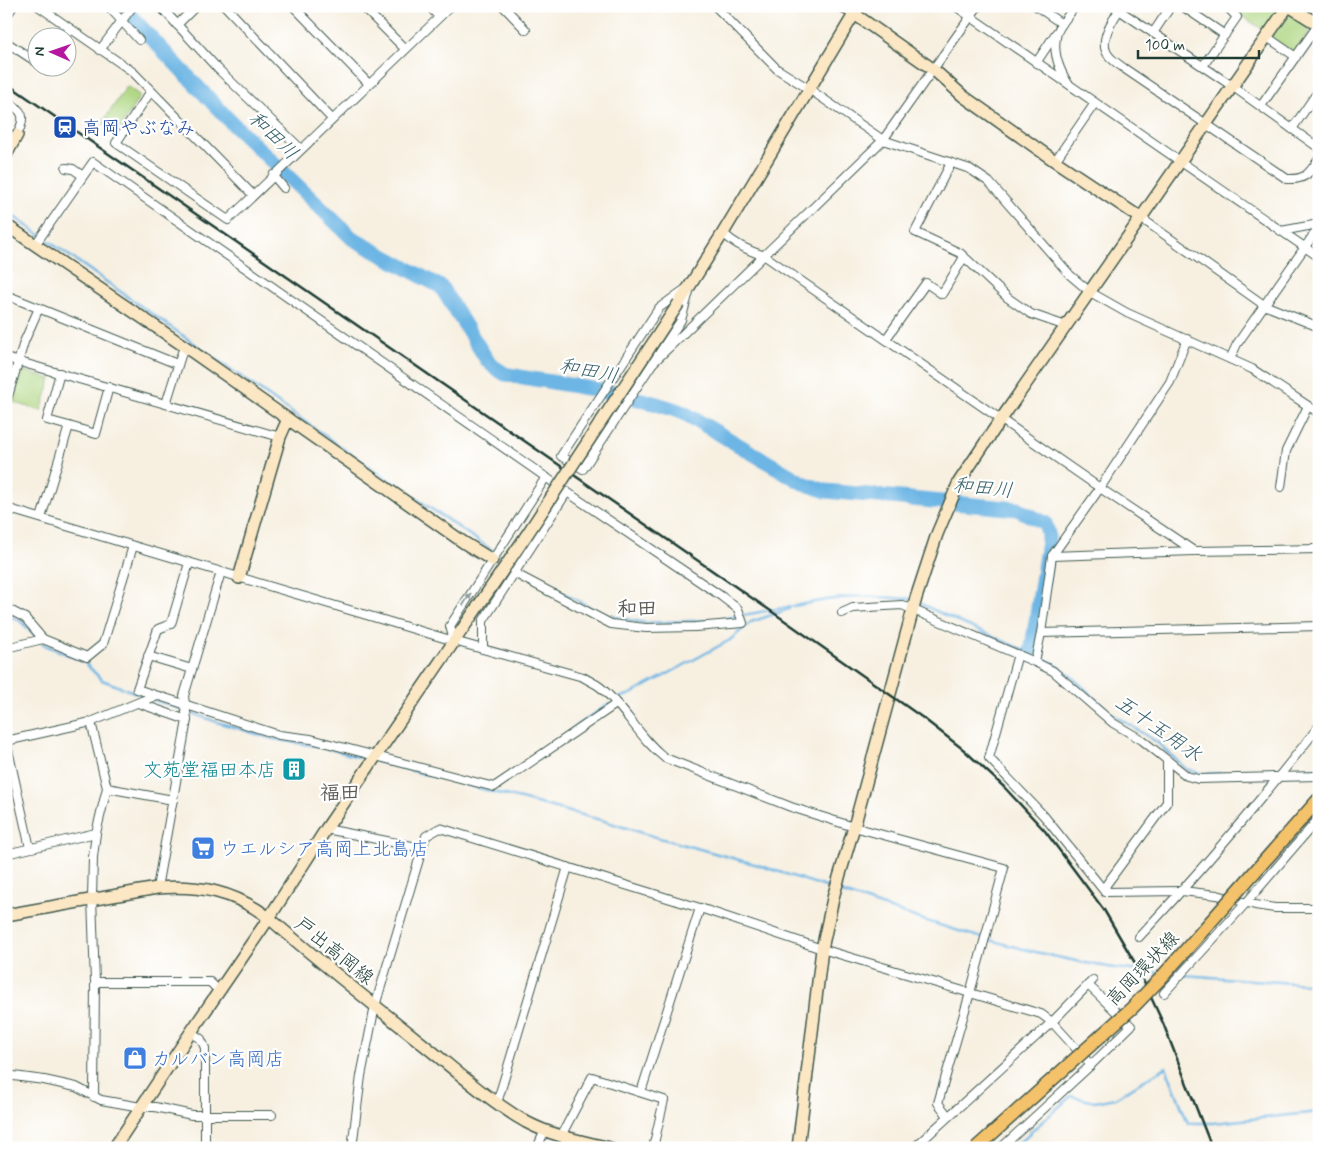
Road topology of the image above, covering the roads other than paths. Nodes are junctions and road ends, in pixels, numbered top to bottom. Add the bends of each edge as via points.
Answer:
1 (13, 6) edge
2 (38, 6) edge
3 (108, 6) edge
4 (160, 6) edge
5 (196, 6) edge
6 (225, 6) edge
7 (293, 6) edge
8 (362, 6) edge
9 (429, 6) edge
10 (451, 6) edge
11 (503, 6) edge
12 (715, 6) edge
13 (843, 6) edge
14 (955, 6) edge
15 (978, 6) edge
16 (1036, 6) edge
17 (1075, 6) edge
18 (1171, 6) edge
19 (1182, 6) edge
20 (1226, 6) edge
21 (1289, 6) edge
22 (1118, 8) edge
23 (131, 9) edge
24 (857, 10) edge
25 (6, 16) edge
26 (971, 16) junction
27 (439, 17) junction
28 (122, 20) junction
29 (1062, 24) junction
30 (177, 25) junction
31 (1318, 25) edge
32 (69, 28) edge
33 (526, 30) dead end
34 (1057, 32) junction
35 (1153, 33) junction
36 (78, 35) edge
37 (1224, 35) junction
38 (1267, 37) junction
39 (139, 40) dead end
40 (6, 42) edge
41 (100, 50) junction
42 (405, 50) junction
43 (28, 56) edge
44 (1296, 57) junction
45 (1036, 63) junction
46 (1203, 66) junction
47 (934, 70) junction
48 (369, 84) junction
49 (1069, 86) junction
50 (1232, 86) junction
51 (809, 89) junction
52 (1319, 90) edge
53 (151, 91) junction
54 (6, 100) edge
55 (1095, 103) junction
56 (1261, 106) junction
57 (332, 119) junction
58 (1207, 124) junction
59 (1292, 129) junction
60 (17, 135) joint
61 (883, 140) junction
62 (1319, 148) edge
63 (301, 149) junction
64 (6, 155) edge
65 (1319, 159) edge
66 (1055, 161) junction
67 (1179, 162) junction
68 (951, 163) junction
69 (66, 168) dead end
70 (273, 175) junction
71 (83, 176) junction
72 (284, 188) dead end
73 (253, 195) junction
74 (1141, 218) junction
75 (6, 225) edge
76 (1319, 226) edge
77 (1281, 231) junction
78 (723, 233) junction
79 (37, 243) junction
80 (1305, 247) junction
81 (765, 256) junction
82 (964, 257) junction
83 (1319, 257) edge
84 (691, 285) junction
85 (1090, 292) junction
86 (6, 295) edge
87 (1264, 305) junction
88 (38, 308) junction
89 (1066, 326) junction
90 (1319, 327) edge
91 (886, 339) junction
92 (1187, 339) junction
93 (184, 346) junction
94 (6, 358) edge
95 (1230, 359) junction
96 (19, 362) junction
97 (653, 363) junction
98 (177, 364) junction
99 (60, 373) junction
100 (110, 387) junction
101 (6, 403) edge
102 (166, 404) junction
103 (1308, 406) junction
104 (1319, 413) edge
105 (288, 419) junction
106 (1002, 419) junction
107 (69, 426) junction
108 (280, 437) junction
109 (546, 477) junction
110 (1281, 487) dead end
111 (1100, 488) junction
112 (567, 492) junction
113 (6, 508) edge
114 (41, 518) junction
115 (516, 523) junction
116 (538, 538) junction
117 (133, 546) junction
118 (1319, 549) edge
119 (1194, 551) junction
120 (1052, 556) junction
121 (493, 559) junction
122 (189, 563) junction
123 (221, 572) junction
124 (515, 573) junction
125 (239, 578) junction
126 (914, 604) junction
127 (6, 608) edge
128 (842, 613) dead end
129 (1319, 626) edge
130 (1041, 632) junction
131 (43, 639) junction
132 (454, 641) junction
133 (6, 648) edge
134 (483, 649) junction
135 (1018, 654) junction
136 (148, 656) junction
137 (1035, 660) junction
138 (192, 669) junction
139 (156, 697) junction
140 (141, 702) junction
141 (616, 704) junction
142 (186, 713) junction
143 (91, 722) junction
144 (1319, 726) edge
145 (6, 741) edge
146 (1168, 760) junction
147 (373, 761) junction
148 (1280, 776) junction
149 (1319, 776) edge
150 (107, 788) junction
151 (1319, 799) edge
152 (173, 800) junction
153 (1319, 807) edge
154 (1319, 818) edge
155 (854, 827) junction
156 (326, 829) junction
157 (96, 832) junction
158 (30, 848) junction
159 (422, 848) junction
160 (6, 854) edge
161 (568, 868) junction
162 (157, 888) junction
163 (1182, 891) junction
164 (1106, 892) junction
165 (92, 898) junction
166 (1246, 903) junction
167 (700, 908) junction
168 (1319, 908) edge
169 (6, 915) edge
170 (269, 918) junction
171 (1139, 937) dead end
172 (822, 949) junction
173 (95, 982) junction
174 (219, 991) junction
175 (1164, 993) dead end
176 (970, 994) junction
177 (375, 1006) junction
178 (1052, 1022) junction
179 (190, 1032) junction
180 (1091, 1065) junction
181 (6, 1075) edge
182 (641, 1092) junction
183 (94, 1097) junction
184 (497, 1103) junction
185 (141, 1107) junction
186 (272, 1115) dead end
187 (204, 1116) junction
188 (948, 1116) junction
189 (544, 1130) junction
190 (561, 1136) junction
191 (114, 1148) edge
192 (205, 1148) edge
193 (352, 1148) edge
194 (536, 1148) edge
195 (610, 1148) edge
196 (653, 1148) edge
197 (798, 1148) edge
198 (914, 1148) edge
199 (976, 1148) edge
200 (988, 1148) edge
201 (1002, 1148) edge

1 - 25 street
2 - 32 street
3 - 28 street
4 - 30 street
5 - 30 street
6 - 57 street
7 - 48 street
8 - 42 street
9 - 27 street
10 - 27 street
11 - 33 street
12 - 51 street via 776,69
13 - 24 street
14 - 26 street
15 - 26 street
16 - 29 street
17 - 29 street
18 - 35 street
19 - 37 street
20 - 37 street via 1237,17
21 - 31 street
21 - 38 street
22 - 35 street
22 - 58 street via 1105,36 1104,47 1108,55
23 - 28 street
24 - 47 street
24 - 51 street
26 - 45 street
26 - 47 street
27 - 42 street
28 - 39 street
28 - 41 street
29 - 34 street
30 - 63 street
31 - 44 street
34 - 45 street
34 - 49 street via 1055,50 1059,68
35 - 46 street
36 - 41 street
37 - 46 street
38 - 44 street
38 - 50 street
40 - 43 street
41 - 53 street via 133,72
42 - 48 street
44 - 56 street
45 - 49 street
46 - 50 street
47 - 61 street
47 - 66 street via 963,96
48 - 57 street
49 - 55 street
50 - 56 street
50 - 58 street
51 - 61 street
51 - 78 street
52 - 59 street
53 - 73 street
53 - 73 street via 116,142 228,220
54 - 60 street via 21,112 23,118
55 - 66 street
55 - 67 street
56 - 59 street
57 - 63 street
58 - 65 street via 1287,179 1297,180 1308,174
58 - 67 street
59 - 62 street
60 - 64 street
61 - 68 street
61 - 81 street
63 - 70 street
66 - 74 street
67 - 74 street
67 - 77 street
68 - 82 street via 915,232
68 - 85 street via 970,169 989,182 1070,275
69 - 71 street
70 - 72 street
70 - 73 street
71 - 79 street
71 - 109 street via 93,162
74 - 85 street
74 - 87 street
75 - 79 street
76 - 77 street
76 - 80 street
77 - 80 street
78 - 81 street via 731,241
78 - 84 street
79 - 93 street
80 - 83 street
80 - 87 street
81 - 91 street
81 - 97 street
82 - 89 street via 1008,298 1031,314
82 - 91 street via 942,294 926,283
84 - 97 street via 681,320
84 - 97 street via 659,308 561,456 583,469
84 - 132 street, bridge
85 - 89 street
85 - 92 street via 1127,313
86 - 88 street
87 - 90 street
87 - 95 street
88 - 96 street
88 - 98 street
89 - 106 street
91 - 106 street
92 - 95 street
92 - 111 street via 1170,382
93 - 98 street
93 - 105 street
94 - 96 street
95 - 103 street via 1252,369
96 - 99 street
96 - 101 street
98 - 102 street
99 - 100 street
99 - 107 street via 47,420
100 - 102 street
100 - 107 street via 96,434
102 - 108 street
103 - 104 street
103 - 110 street via 1286,451
105 - 108 street
105 - 121 street
106 - 111 street
106 - 126 street via 959,482 937,534
107 - 114 street
108 - 125 street
109 - 112 street
109 - 115 street
111 - 119 street
111 - 120 street
112 - 116 street
112 - 124 street via 738,609 743,623 646,628 611,624
113 - 114 street
114 - 117 street
115 - 116 street
115 - 121 street
116 - 124 street
117 - 122 street
117 - 131 street via 103,644 87,657
118 - 119 street
119 - 120 street
120 - 130 street
132 -> 121 street via 450,626
122 - 123 street
122 - 136 street via 171,624 158,629
123 - 125 street
123 - 138 street
124 - 134 street via 483,621
125 - 132 street
126 - 128 street via 852,608
126 - 135 street
126 - 155 street
127 - 131 street via 25,618
129 - 130 street
130 - 137 street
131 - 133 street
132 - 134 street
132 - 147 street
134 - 141 street via 583,677 600,687
135 - 137 street
135 - 164 street via 990,758 1044,816
136 - 138 street
136 - 139 street via 137,689
137 - 146 street via 1053,671 1113,723
138 - 142 street via 184,696
139 - 140 street
139 - 142 street
140 - 142 street
140 - 143 street
141 - 147 street via 494,788
141 - 155 street via 651,747 665,758 791,808
142 - 147 street via 279,735 311,739
142 - 152 street
143 - 145 street
143 - 150 street
144 - 148 street
145 - 158 street
146 - 148 street via 1187,776 1198,779
146 - 164 street via 1167,802 1106,886
147 - 156 street
148 - 149 street
148 - 163 street
150 - 152 street
150 - 157 street
151 - 199 main road, 高岡環状線, bridge via 1132,1008
152 - 162 street
153 - 200 main road, 高岡環状線 via 1138,1010
154 - 166 street
155 - 172 street
155 - 176 street via 1004,868
156 - 159 street
156 - 170 street
157 - 158 street
157 - 165 street
158 - 160 street
159 - 161 street via 426,836 440,828
159 - 177 street
161 - 167 street
161 - 184 street
162 - 165 street, 戸出高岡線
162 - 170 street, 戸出高岡線 via 179,886 234,897
163 - 164 street
163 - 166 street via 1217,895
163 - 171 street
165 - 169 street, 戸出高岡線
165 - 173 street
166 - 168 street via 1274,908
166 - 175 street
167 - 172 street
167 - 182 street
170 - 174 street
170 - 177 street, 戸出高岡線
172 - 176 street
172 - 197 street
173 - 174 street via 210,982
173 - 183 street
174 - 179 street
176 - 178 street via 1041,1014
176 - 188 street via 938,1103
177 - 184 street, 戸出高岡線
177 - 193 street via 361,1076
178 - 180 street
178 - 180 street via 1090,982 1131,1026
178 - 188 street
179 - 185 street
179 - 187 street via 201,1039 205,1048
180 - 201 street
181 - 183 street via 76,1087
182 - 190 street via 592,1077
182 - 196 street via 664,1100
183 - 185 street
184 - 189 street, 戸出高岡線
185 - 187 street
185 - 191 street
186 - 187 street
187 - 192 street
188 - 198 street
189 - 190 street, 戸出高岡線
189 - 194 street
190 - 195 street, 戸出高岡線

